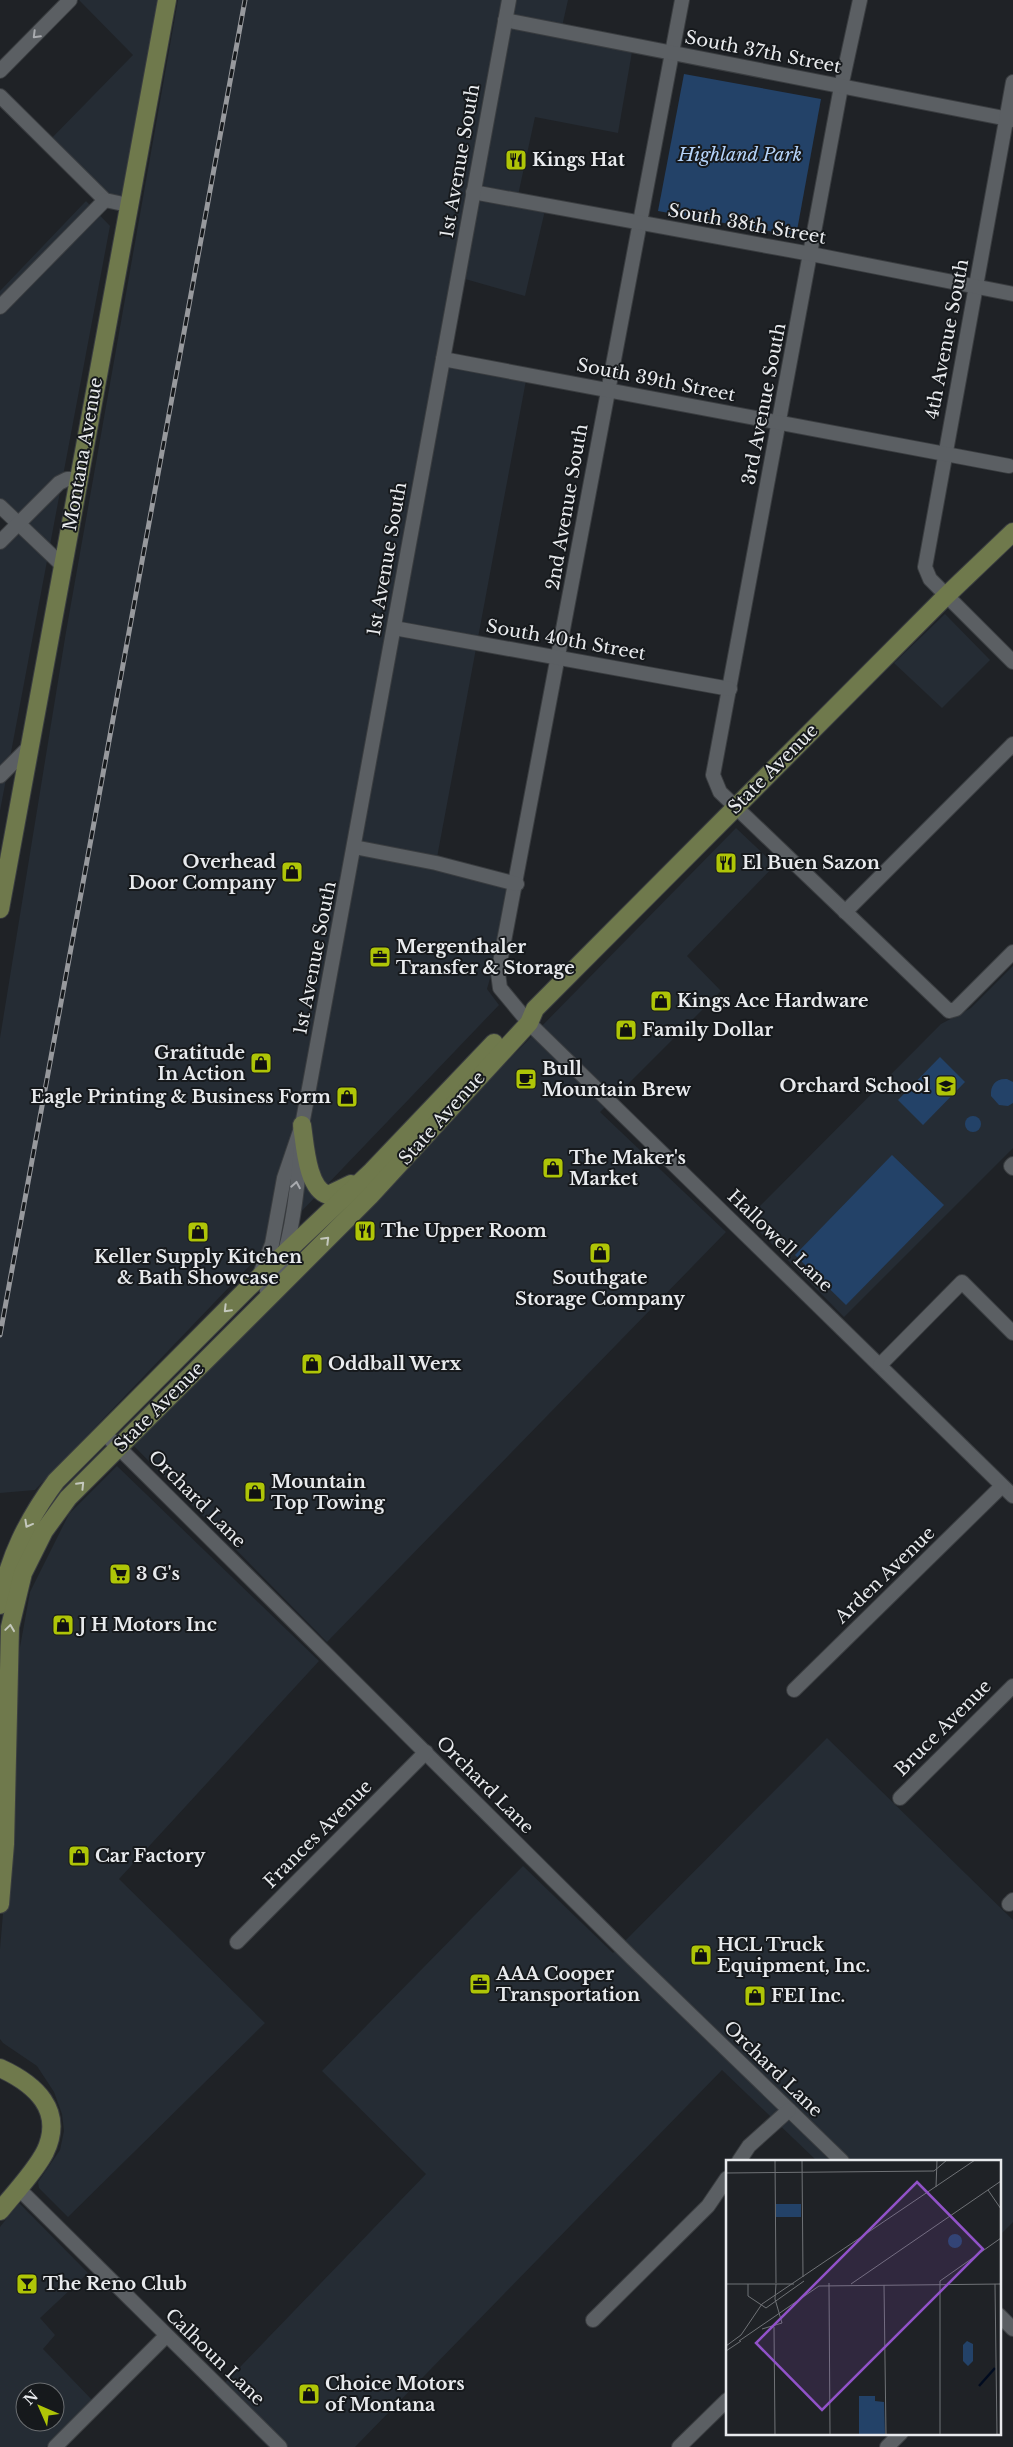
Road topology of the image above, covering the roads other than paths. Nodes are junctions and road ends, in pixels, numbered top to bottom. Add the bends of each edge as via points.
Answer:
1 (70, 0) edge
2 (167, 0) edge
3 (509, 0) edge
4 (682, 0) edge
5 (860, 0) edge
6 (505, 20) junction
7 (673, 54) junction
8 (0, 72) edge
9 (1013, 82) edge
10 (841, 87) junction
11 (0, 96) edge
12 (1009, 119) edge
13 (473, 192) junction
14 (105, 200) junction
15 (128, 205) junction
16 (639, 223) junction
17 (811, 254) junction
18 (976, 288) junction
19 (1013, 294) edge
20 (0, 307) edge
21 (443, 359) junction
22 (608, 390) junction
23 (780, 422) junction
24 (945, 453) junction
25 (1009, 466) dead end
26 (79, 479) junction
27 (0, 506) edge
28 (18, 523) junction
29 (1013, 532) edge
30 (0, 542) edge
31 (63, 566) junction
32 (946, 596) junction
33 (394, 628) junction
34 (558, 659) junction
35 (1013, 662) edge
36 (730, 689) junction
37 (1013, 744) edge
38 (30, 746) junction
39 (0, 776) edge
40 (736, 807) junction
41 (354, 847) junction
42 (517, 884) junction
43 (0, 908) edge
44 (845, 912) junction
45 (1013, 952) edge
46 (528, 1015) junction
47 (302, 1125) junction
48 (372, 1171) junction
49 (284, 1254) junction
50 (255, 1282) junction
51 (1013, 1333) edge
52 (880, 1365) junction
53 (191, 1374) junction
54 (104, 1433) junction
55 (118, 1448) junction
56 (1002, 1486) junction
57 (1013, 1496) edge
58 (0, 1604) edge
59 (1013, 1686) edge
60 (794, 1690) dead end
61 (426, 1752) junction
62 (900, 1798) dead end
63 (0, 1904) edge
64 (237, 1942) dead end
65 (0, 2068) edge
66 (789, 2110) junction
67 (740, 2160) edge
68 (841, 2160) edge
69 (726, 2179) edge
70 (18, 2188) junction
71 (0, 2211) edge
72 (1000, 2316) edge
73 (593, 2320) dead end
74 (1013, 2329) edge
75 (166, 2336) junction
76 (726, 2401) edge
77 (900, 2434) edge
78 (271, 2444) edge
79 (54, 2447) edge
80 (679, 2447) edge
81 (887, 2447) edge

1 -> 8 street
2 - 15 main road, Montana Avenue
3 - 6 street, 1st Avenue South
4 - 7 street, 2nd Avenue South
5 - 10 street, 3rd Avenue South
6 - 7 street, South 37th Street
6 - 13 street, 1st Avenue South
7 - 10 street, South 37th Street
7 - 16 street, 2nd Avenue South
9 - 12 street, 4th Avenue South
10 - 12 street, South 37th Street
10 - 17 street, 3rd Avenue South
11 - 14 street
12 - 18 street, 4th Avenue South
13 - 16 street, South 38th Street
13 - 21 street, 1st Avenue South
14 - 15 street
14 - 20 street
15 - 26 main road, Montana Avenue
16 - 17 street, South 38th Street
16 - 22 street, 2nd Avenue South
17 - 18 street, South 38th Street
17 - 23 street, 3rd Avenue South
18 - 19 street, South 38th Street
18 - 24 street, 4th Avenue South
21 - 22 street, South 39th Street
21 - 33 street, 1st Avenue South
22 - 23 street, South 39th Street
22 - 34 street, 2nd Avenue South
23 - 24 street, South 39th Street
23 - 36 street, 3rd Avenue South
24 - 25 street, South 39th Street
24 - 32 street, 4th Avenue South via 925,567 930,580
26 - 28 street via 59,483
26 - 31 main road, Montana Avenue
27 - 28 street
28 - 30 street
28 - 31 street
29 - 32 main road, State Avenue
31 - 38 main road, Montana Avenue
32 - 35 street, 4th Avenue South
32 - 40 main road, State Avenue
33 - 34 street, South 40th Street
33 - 41 street, 1st Avenue South
34 - 36 street, South 40th Street
34 - 42 street, 2nd Avenue South
36 - 40 street, 3rd Avenue South via 713,775 720,792
37 - 44 street
38 - 39 street
38 - 43 main road, Montana Avenue
40 - 44 street, 3rd Avenue South
40 - 46 main road, State Avenue
41 - 42 street via 436,863
41 - 47 street, 1st Avenue South
42 - 46 street, 2nd Avenue South via 498,973 500,988
44 - 45 street, 3rd Avenue South via 949,1011 956,1009
46 - 48 main road, State Avenue
46 - 52 street, Hallowell Lane
53 -> 46 main road, State Avenue via 370,1196
47 - 48 main road via 315,1186 323,1194 335,1193
49 -> 47 street, 1st Avenue South via 299,1172
47 - 50 street, 1st Avenue South via 284,1178 272,1244
48 - 49 main road, State Avenue
49 - 50 main road, State Avenue
49 - 53 street, 1st Avenue South via 275,1281
50 -> 54 main road, State Avenue
51 - 52 street via 962,1282
52 - 56 street, Hallowell Lane
53 - 55 main road, State Avenue
54 - 55 street, Orchard Lane
54 -> 58 main road, State Avenue via 56,1482 31,1518 14,1552
55 - 61 street, Orchard Lane
63 -> 55 main road, State Avenue via 5,1844 8,1650 15,1600 32,1552 56,1512
56 - 57 street, Hallowell Lane
56 - 60 street, Arden Avenue
59 - 62 street, Bruce Avenue
61 - 64 street, Frances Avenue
61 - 66 street, Orchard Lane
65 - 70 main road via 34,2088 44,2100 50,2116 45,2152
66 - 67 street via 749,2146
66 - 68 street, Orchard Lane
69 - 73 street via 708,2206
70 - 71 main road
70 - 75 street, Calhoun Lane
72 - 74 street
75 - 78 street, Calhoun Lane
75 - 79 street
76 - 80 street
77 - 81 street

